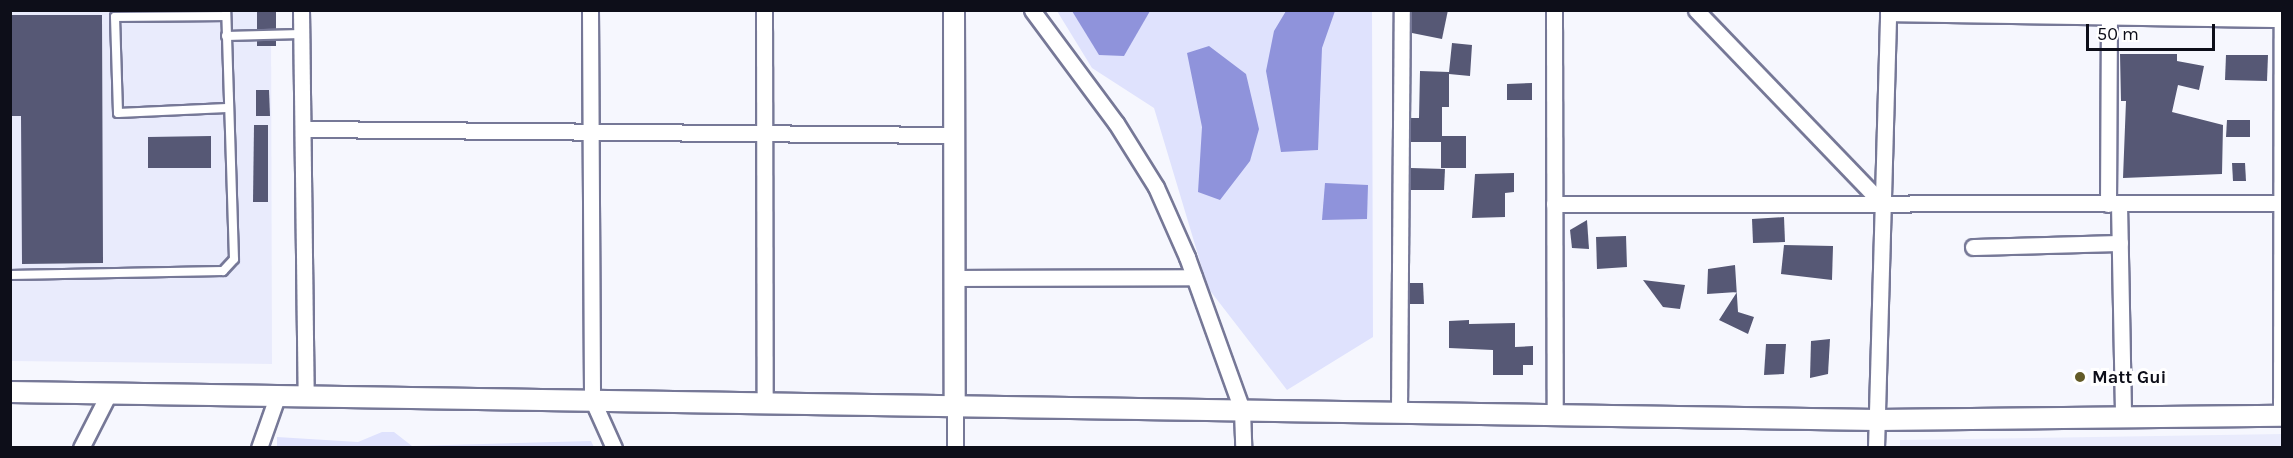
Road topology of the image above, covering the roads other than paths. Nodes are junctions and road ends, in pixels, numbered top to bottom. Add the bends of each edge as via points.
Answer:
1 (301, 10) edge
2 (590, 10) edge
3 (765, 10) edge
4 (954, 10) edge
5 (1032, 10) edge
6 (1402, 10) edge
7 (1554, 10) edge
8 (1696, 10) edge
9 (2282, 10) edge
10 (1888, 12) edge
11 (226, 13) edge
12 (2109, 14) edge
13 (2282, 19) edge
14 (301, 34) junction
15 (226, 36) junction
16 (227, 108) junction
17 (303, 129) junction
18 (591, 131) junction
19 (764, 135) junction
20 (954, 135) junction
21 (2282, 203) edge
22 (1554, 204) junction
23 (1883, 204) junction
24 (2114, 204) junction
25 (2120, 243) junction
26 (1973, 247) dead end
27 (10, 275) edge
28 (1194, 277) junction
29 (954, 278) junction
30 (10, 392) edge
31 (109, 393) junction
32 (278, 394) junction
33 (306, 394) junction
34 (592, 399) junction
35 (765, 402) junction
36 (955, 405) junction
37 (1242, 410) junction
38 (1399, 412) junction
39 (1555, 415) junction
40 (2282, 416) edge
41 (2123, 418) junction
42 (1877, 420) junction
43 (81, 447) edge
44 (259, 447) edge
45 (614, 447) edge
46 (955, 447) edge
47 (1243, 447) edge
48 (1876, 447) edge

1 - 14 street
2 - 18 street
3 - 19 street
4 - 20 street
5 - 28 street via 1116,123 1156,188
6 - 38 street
7 - 22 street
8 - 23 street
9 - 13 street
10 - 12 street
10 - 23 street
11 - 15 lane
11 - 16 lane via 115,17 118,112
12 - 13 street
12 - 24 street
13 - 21 street
14 - 15 lane
14 - 17 street
15 - 16 lane
16 - 27 lane via 234,259 223,271
17 - 18 street
17 - 33 street
18 - 19 street
18 - 34 street
19 - 20 street
19 - 35 street
20 - 29 street
21 - 24 street
21 - 40 street
22 - 23 street
22 - 39 street
23 - 24 street
23 - 42 street
24 - 25 street
25 - 26 street
25 - 41 street
28 - 29 street
28 - 37 street
29 - 36 street
30 - 31 street
31 - 32 street
31 - 43 street
32 - 33 street
32 - 44 street
33 - 34 street
34 - 35 street
34 - 45 street
35 - 36 street
36 - 37 street
36 - 46 street
37 - 38 street
37 - 47 street
38 - 39 street
39 - 42 street
40 - 41 street
41 - 42 street
42 - 48 street

